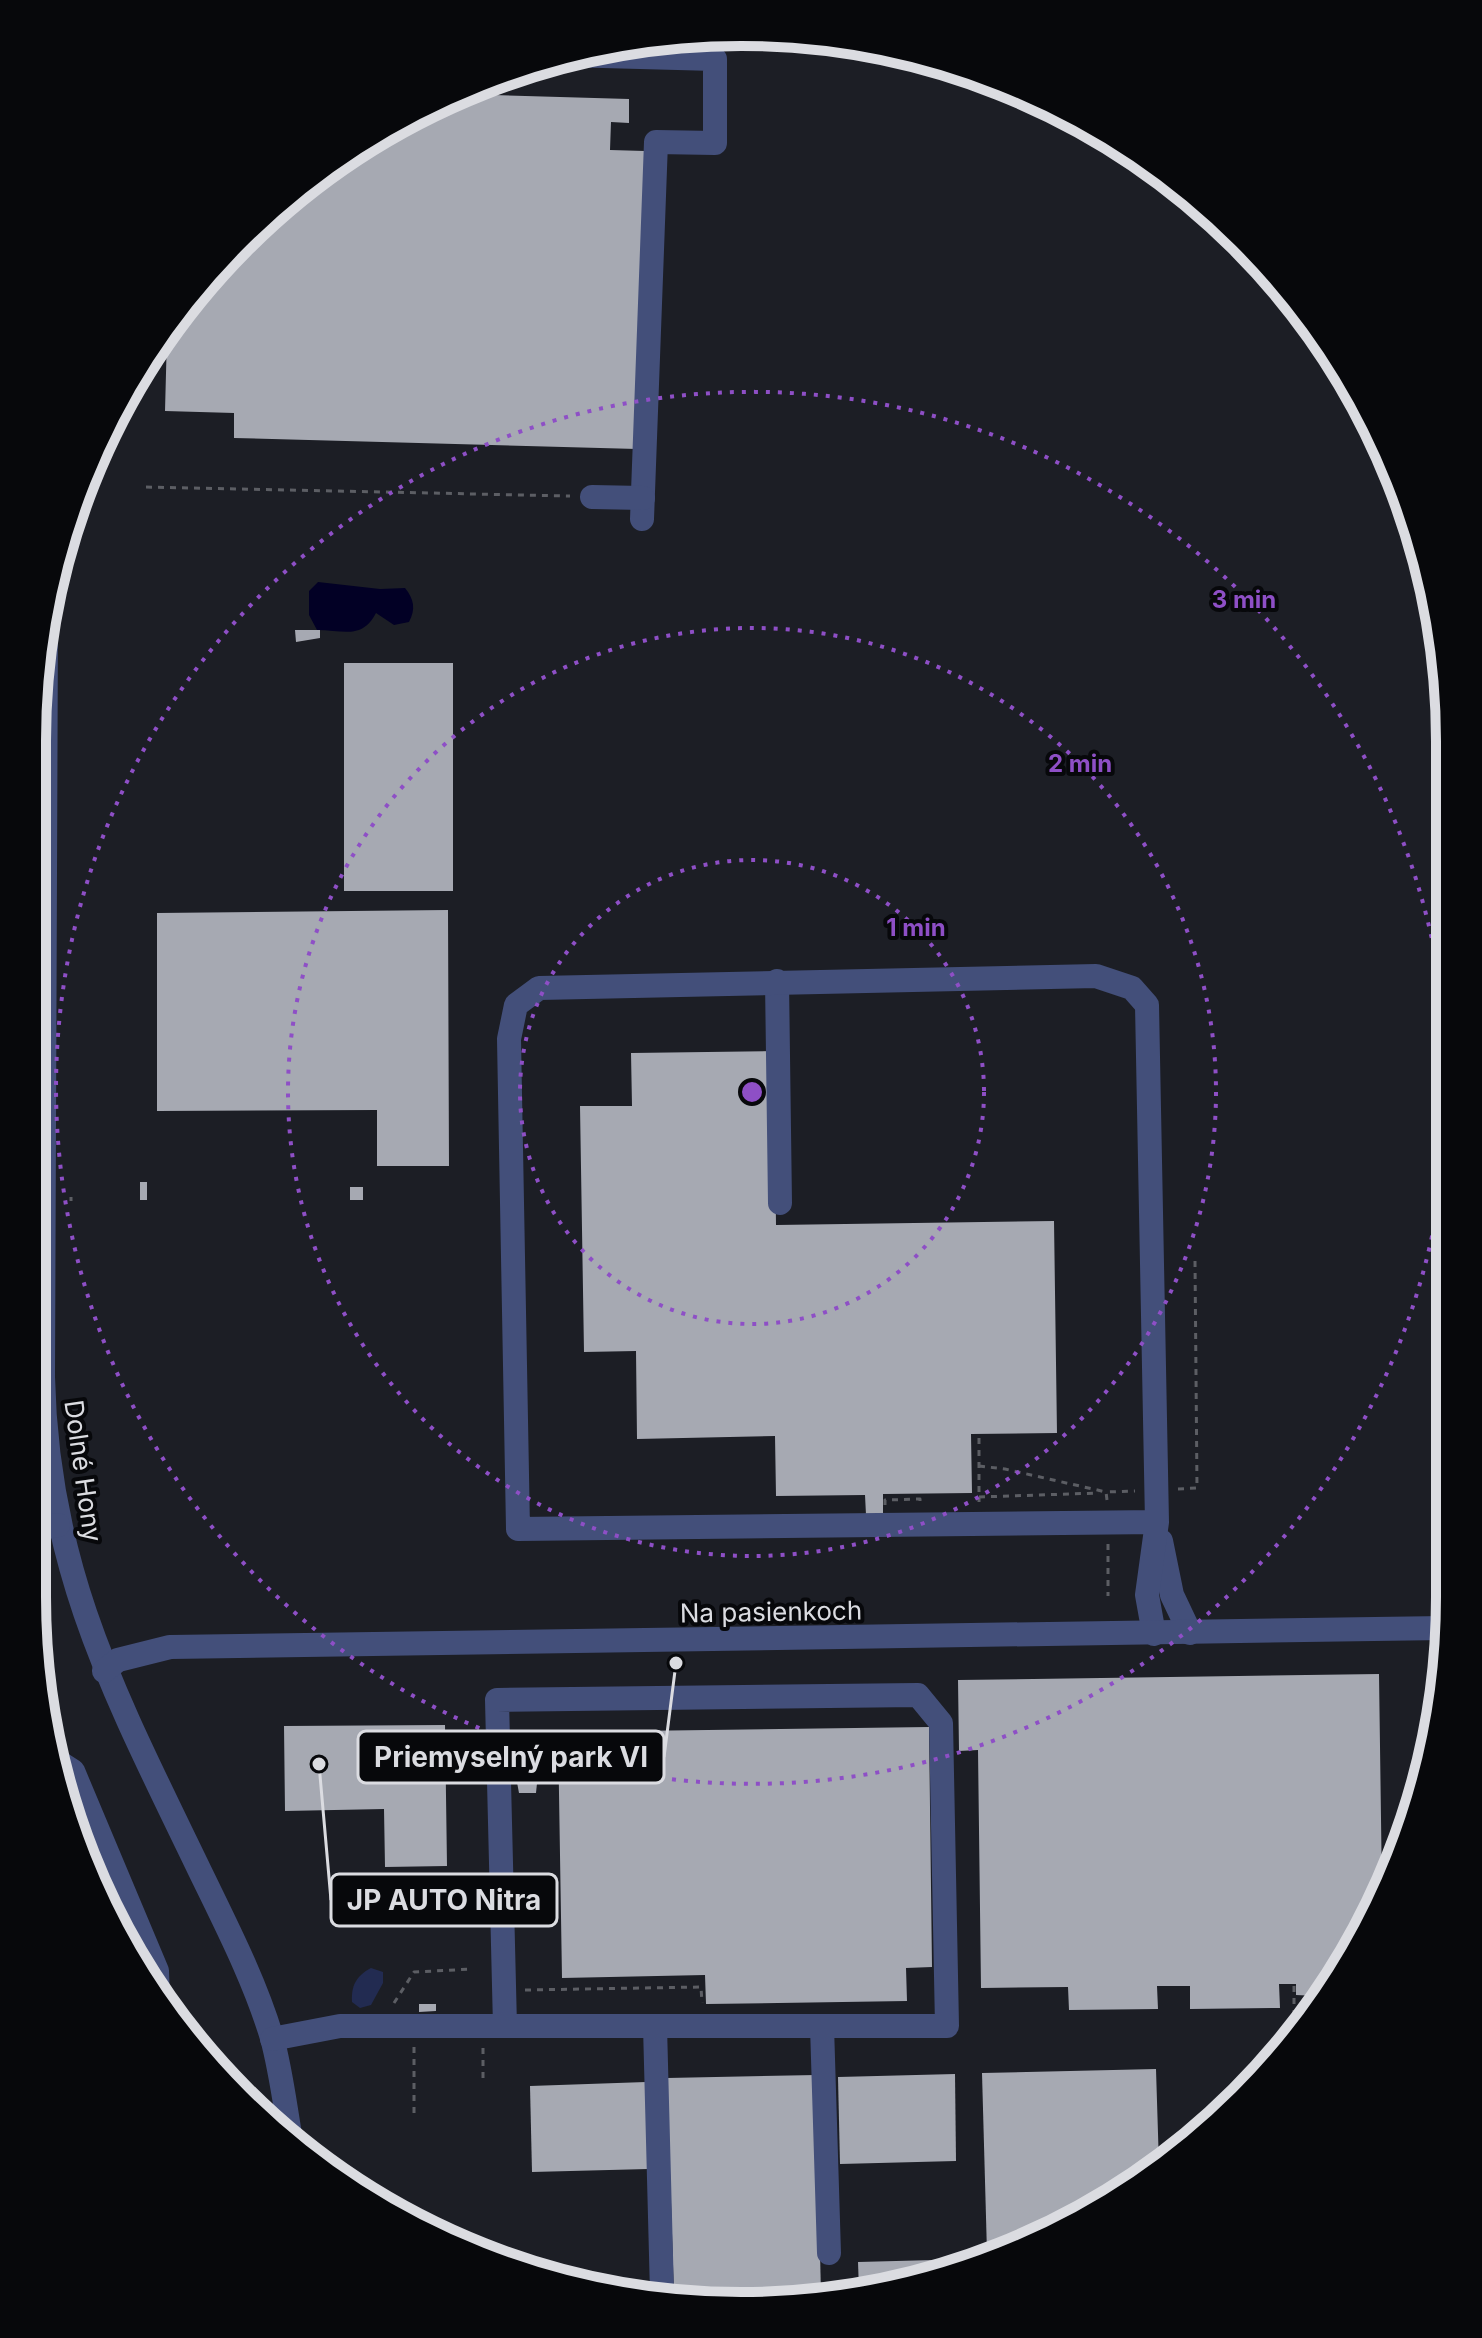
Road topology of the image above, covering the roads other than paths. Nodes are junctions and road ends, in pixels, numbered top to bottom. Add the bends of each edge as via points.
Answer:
1 (621, 56) edge
2 (592, 497) road end
3 (777, 981) junction
4 (780, 1203) dead end
5 (46, 1449) edge
6 (1157, 1522) junction
7 (58, 1525) junction
8 (46, 1527) edge
9 (1435, 1628) edge
10 (1190, 1633) junction
11 (1154, 1634) junction
12 (104, 1671) junction
13 (68, 1768) edge
14 (157, 1973) edge
15 (505, 2026) junction
16 (655, 2026) junction
17 (822, 2026) junction
18 (272, 2039) junction
19 (288, 2124) edge
20 (829, 2253) dead end
21 (662, 2287) edge

1 - 2 street via 715,59 715,143 656,142 642,508
3 - 4 street
3 - 6 street via 1096,976 1132,988 1147,1005
3 - 6 street via 539,988 516,1005 509,1039 518,1529
5 - 7 street, Dolné Hony
6 - 10 street via 1172,1595
6 - 11 street via 1147,1595
7 - 8 street
7 - 12 street, Dolné Hony
9 - 10 street, Na pasienkoch
10 - 11 street, Na pasienkoch
11 - 12 street, Na pasienkoch via 170,1647 118,1660
12 - 18 street, Dolné Hony via 247,1970
13 - 14 street
15 - 16 street
15 - 17 street via 497,1700 918,1695 941,1723 947,2026
15 - 18 street via 340,2026
16 - 17 street
16 - 21 street
17 - 20 street
18 - 19 street, Dolné Hony

